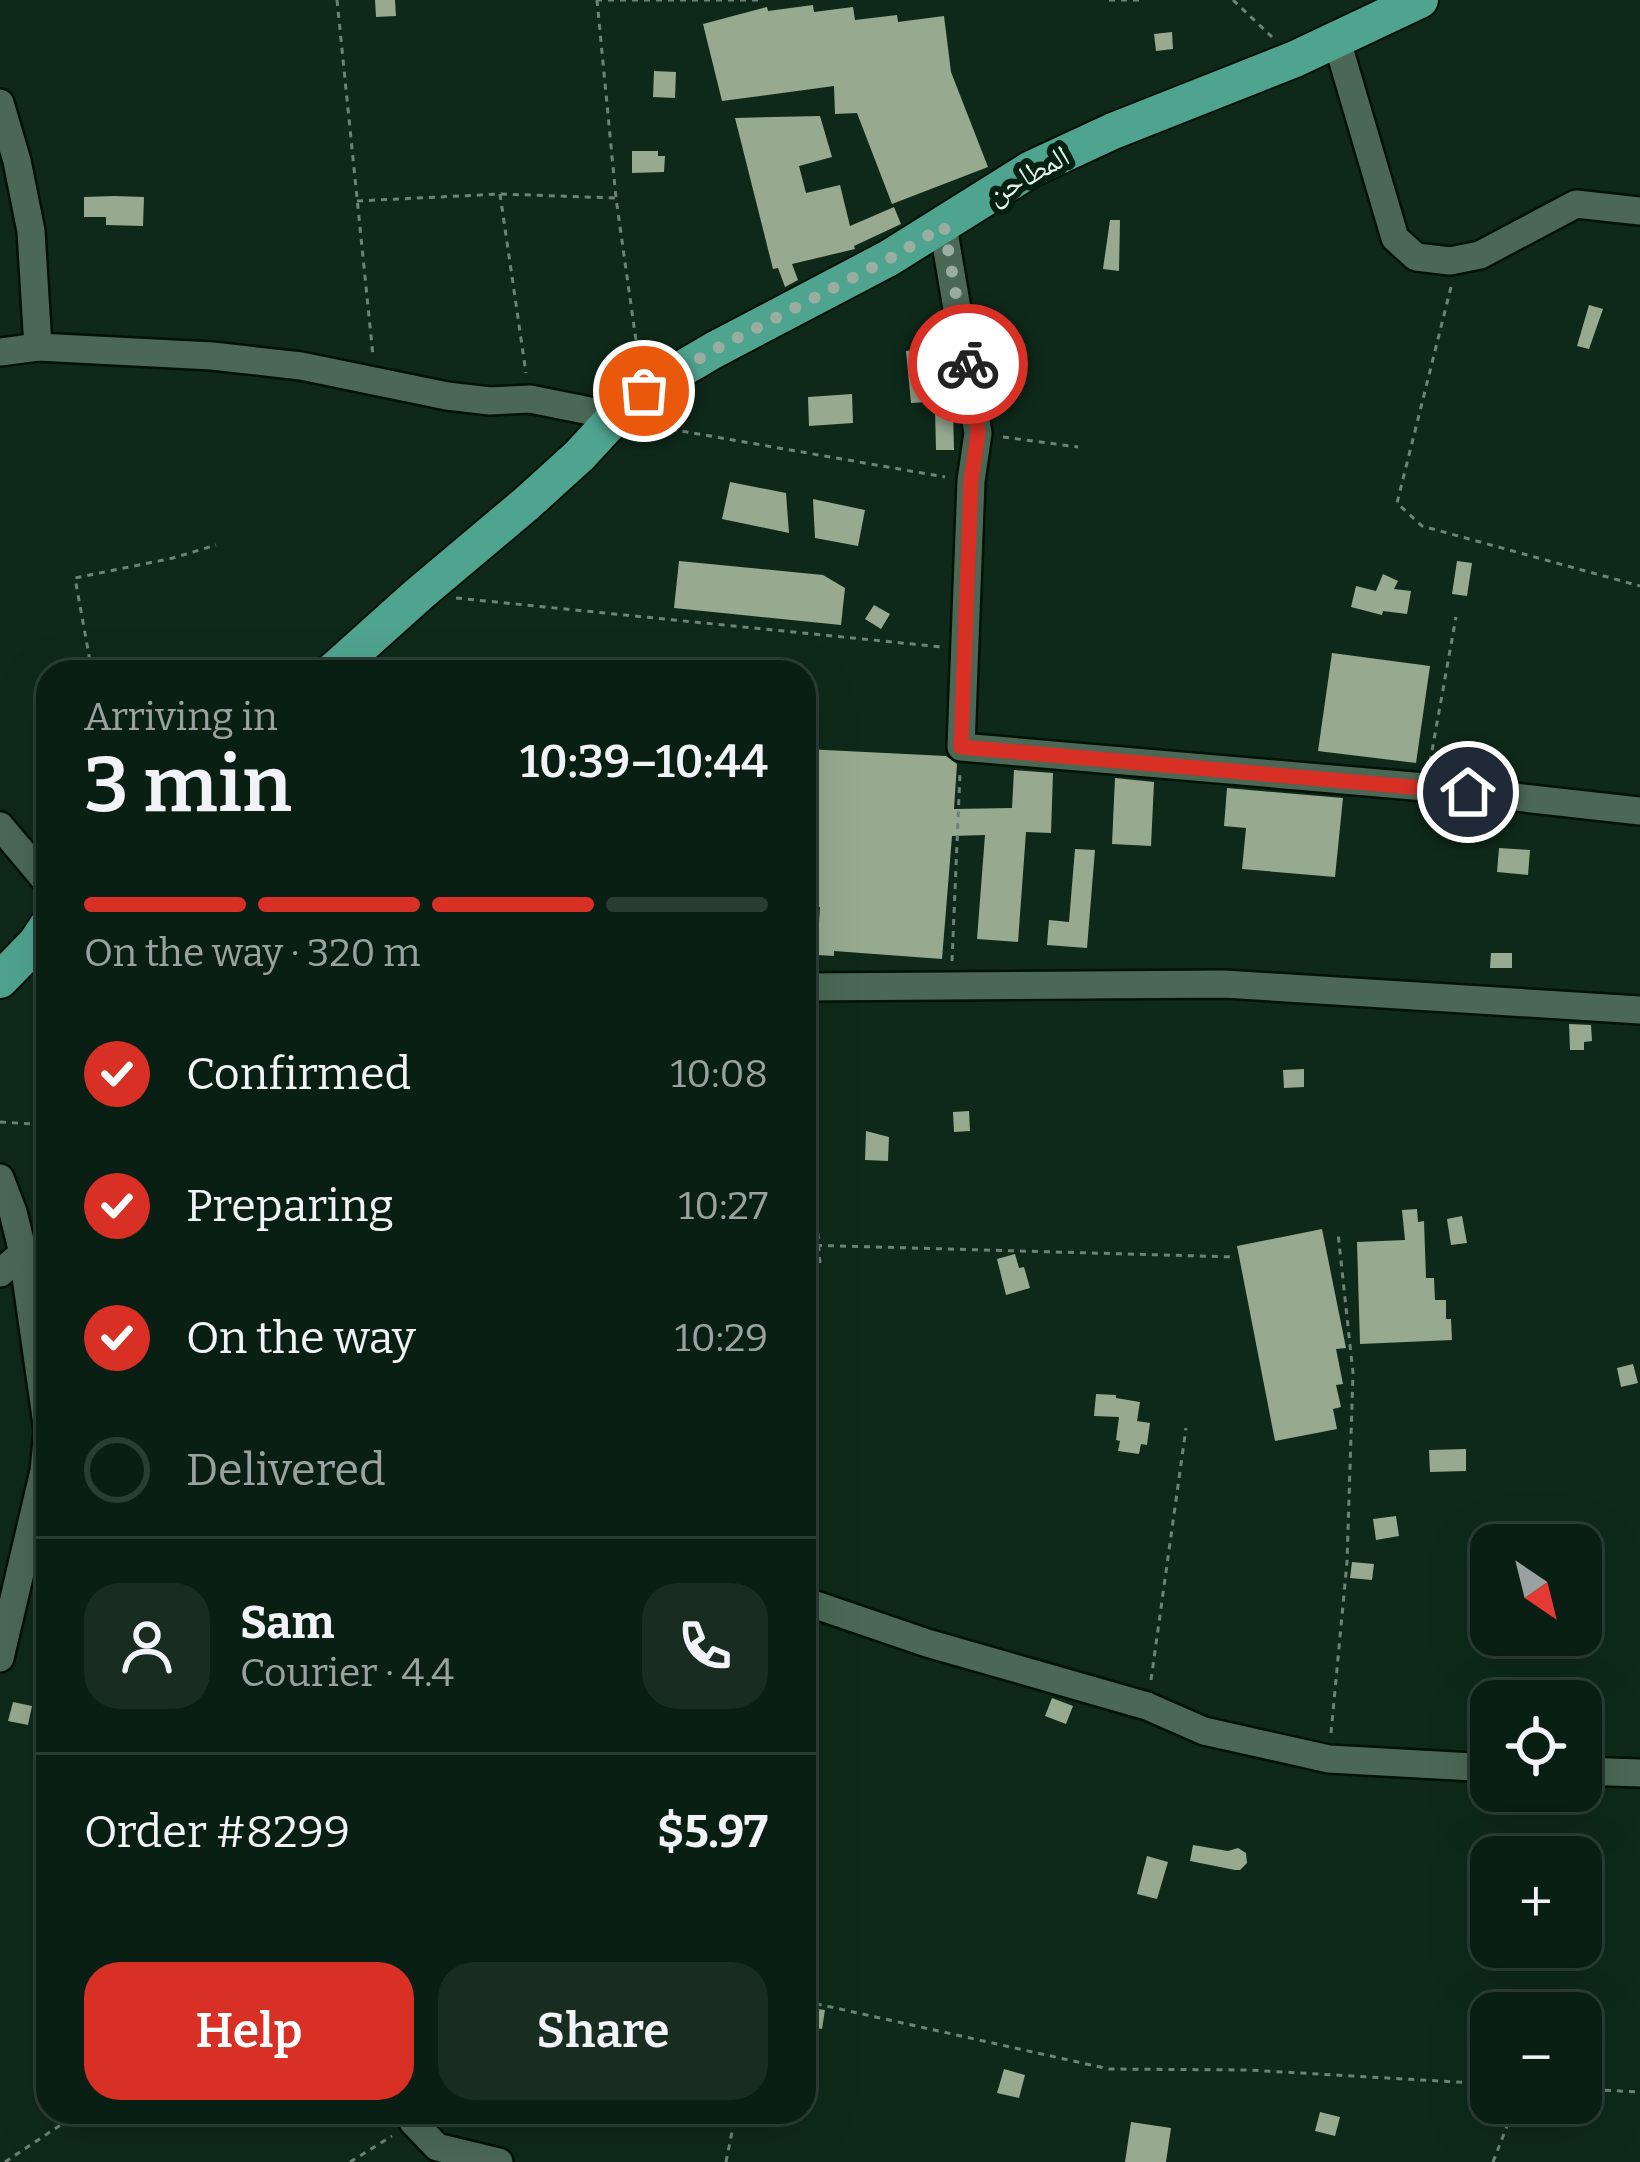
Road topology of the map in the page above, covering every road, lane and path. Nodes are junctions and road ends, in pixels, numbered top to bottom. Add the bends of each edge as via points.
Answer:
1 (337, 0) edge
2 (596, 0) edge
3 (763, 0) edge
4 (1109, 0) edge
5 (1143, 0) edge
6 (1233, 0) edge
7 (1420, 0) edge
8 (1337, 41) junction
9 (1295, 59) junction
10 (0, 103) edge
11 (500, 194) junction
12 (616, 198) junction
13 (355, 201) junction
14 (1640, 211) edge
15 (944, 226) junction
16 (1450, 261) junction
17 (38, 346) junction
18 (0, 352) edge
19 (376, 382) junction
20 (644, 391) junction
21 (530, 399) junction
22 (612, 418) junction
23 (978, 433) junction
24 (1078, 447) dead end
25 (971, 481) junction
26 (216, 545) dead end
27 (1640, 586) edge
28 (419, 594) junction
29 (1456, 617) dead end
30 (964, 649) junction
31 (90, 660) edge
32 (345, 660) edge
33 (961, 747) junction
34 (1425, 787) junction
35 (1640, 812) edge
36 (0, 826) edge
37 (36, 869) edge
38 (36, 944) edge
39 (0, 980) edge
40 (951, 986) junction
41 (816, 987) edge
42 (1640, 1010) edge
43 (0, 1122) edge
44 (36, 1124) edge
45 (0, 1178) edge
46 (816, 1210) edge
47 (1338, 1233) dead end
48 (818, 1246) junction
49 (22, 1253) junction
50 (1235, 1257) dead end
51 (816, 1270) edge
52 (0, 1273) edge
53 (36, 1349) edge
54 (1186, 1428) dead end
55 (36, 1512) edge
56 (816, 1605) edge
57 (0, 1658) edge
58 (1148, 1706) junction
59 (1329, 1759) junction
60 (1470, 1767) edge
61 (1602, 1772) edge
62 (1640, 1773) edge
63 (816, 2004) edge
64 (1470, 2083) edge
65 (1602, 2090) edge
66 (1640, 2092) edge
67 (62, 2124) edge
68 (403, 2124) edge
69 (419, 2124) edge
70 (734, 2124) edge
71 (1508, 2124) edge
72 (5, 2162) edge
73 (350, 2162) edge
74 (499, 2162) edge
75 (726, 2162) edge
76 (1493, 2162) edge

1 - 13 path
2 - 3 path
2 - 12 path
4 - 5 path
6 - 9 path
7 - 8 main road, المطاحن
8 - 9 main road, المطاحن
8 - 16 street via 1395,238 1416,257
9 - 15 main road, المطاحن via 1031,169
10 - 17 street via 31,232
11 - 12 path
11 - 13 path
11 - 21 path
12 - 20 path
13 - 19 path
14 - 16 street via 1576,204
15 - 20 main road, المطاحن
15 - 23 street
16 - 27 path via 1451,286 1397,503 1422,526
17 - 18 street
17 - 19 street via 212,356
19 - 21 street via 468,399
20 - 22 main road, المطاحن
21 - 22 street
22 - 25 path
22 - 28 main road, المطاحن via 540,492
23 - 24 path
23 - 25 street
25 - 30 street
26 - 31 path via 75,578
28 - 30 path
28 - 32 main road, المطاحن
29 - 34 path
30 - 33 street
33 - 34 street
33 - 40 path
34 - 35 street
36 - 37 street
38 - 39 main road
40 - 41 street
40 - 42 street via 1225,984
43 - 44 path
45 - 49 street
46 - 48 path
47 - 59 path via 1353,1372
48 - 50 path
48 - 51 path
49 - 52 street
49 - 53 street
54 - 58 path
55 - 57 street
56 - 58 street
58 - 59 street via 1204,1732
59 - 60 street
61 - 62 street
63 - 64 path via 1109,2069
65 - 66 path
67 - 72 path
68 - 73 path
69 - 74 street via 437,2147
70 - 75 path
71 - 76 path

